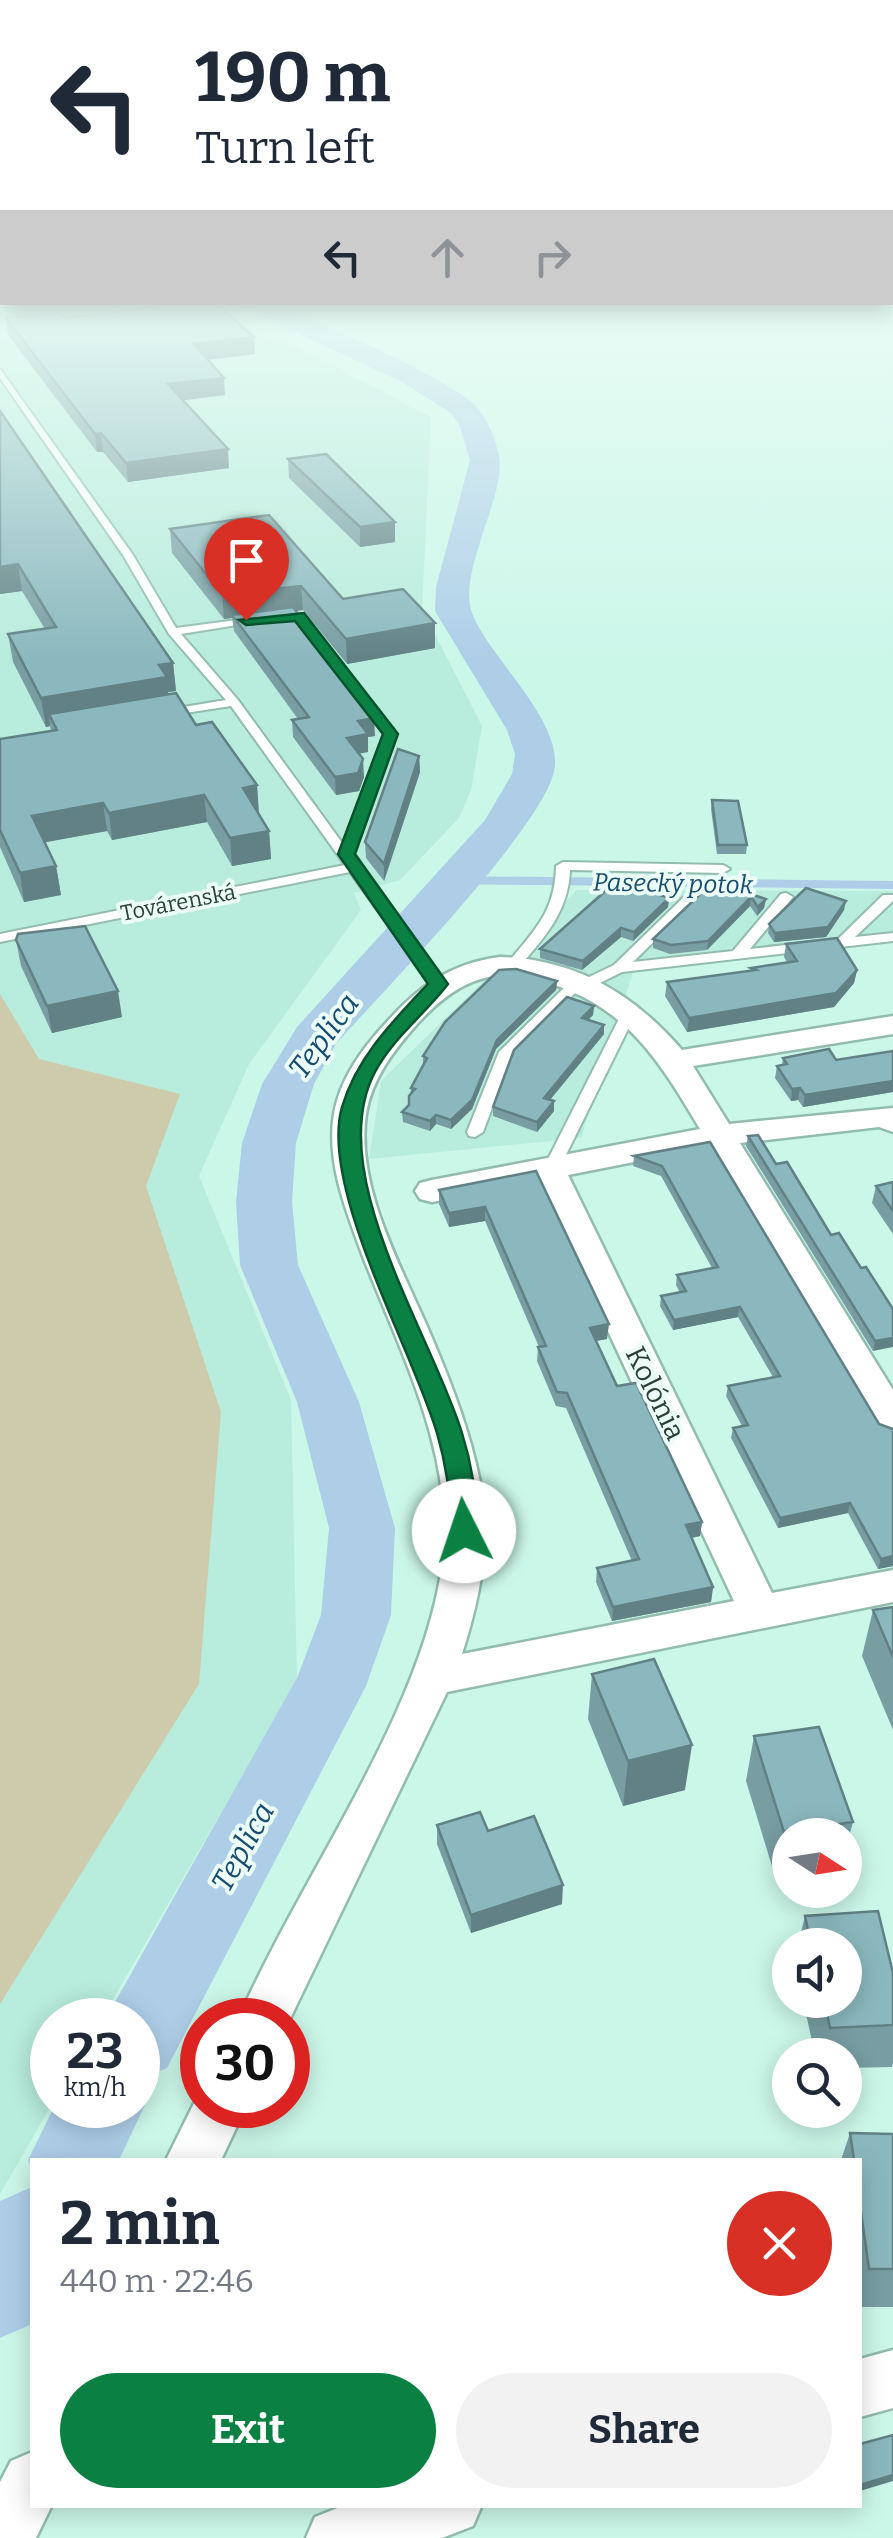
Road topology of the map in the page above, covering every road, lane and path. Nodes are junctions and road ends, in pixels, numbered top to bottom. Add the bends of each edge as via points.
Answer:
1 (36, 423) edge
2 (283, 615) edge
3 (265, 618) edge
4 (173, 632) junction
5 (234, 702) junction
6 (156, 716) edge
7 (351, 860) junction
8 (722, 869) dead end
9 (786, 897) dead end
10 (888, 898) dead end
11 (690, 899) edge
12 (893, 937) edge
13 (0, 938) edge
14 (844, 940) junction
15 (738, 954) junction
16 (514, 964) junction
17 (620, 968) junction
18 (432, 976) junction
19 (584, 982) junction
20 (631, 1008) junction
21 (893, 1025) edge
22 (674, 1060) junction
23 (891, 1117) edge
24 (475, 1132) dead end
25 (721, 1136) junction
26 (550, 1171) junction
27 (432, 1192) dead end
28 (893, 1422) edge
29 (893, 1586) edge
30 (762, 1615) junction
31 (434, 1677) junction
32 (274, 1998) edge
33 (209, 2128) edge
34 (194, 2158) edge
35 (893, 2379) edge
36 (862, 2387) edge
37 (30, 2486) edge
38 (441, 2508) edge
39 (4, 2538) edge
40 (336, 2538) edge

1 - 4 lane
2 - 7 lane via 299,616 390,734
3 - 4 lane
4 - 5 lane
5 - 6 lane
5 - 7 lane
7 - 13 lane, Továrenská
7 - 18 lane
8 - 16 lane via 563,866 564,895 556,914
9 - 15 lane
10 - 14 lane
11 - 17 lane
12 - 14 lane
14 - 15 lane
15 - 17 lane
16 - 18 street
16 - 19 street
17 - 19 lane
18 - 31 street via 376,1054 356,1091 348,1130 365,1216 450,1433 464,1501 460,1579
19 - 20 street
19 - 24 lane via 504,1054
20 - 22 street
20 - 26 lane
21 - 22 street
22 - 25 street
23 - 25 street
25 - 26 street
25 - 28 street
26 - 27 street
26 - 30 street, Kolónia
29 - 30 street
30 - 31 street
31 - 32 street
33 - 34 street
35 - 36 street
37 - 39 street
38 - 40 street

